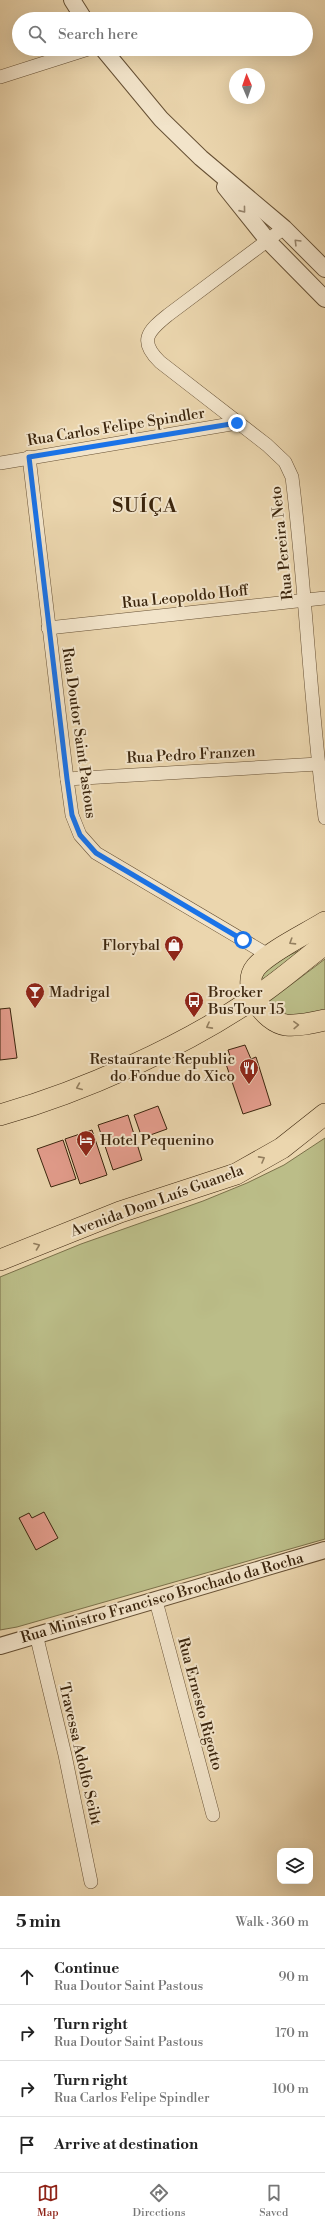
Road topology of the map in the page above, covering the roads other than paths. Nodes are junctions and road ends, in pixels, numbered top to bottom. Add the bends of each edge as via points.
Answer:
1 (72, 0) edge
2 (80, 12) edge
3 (66, 56) edge
4 (109, 56) edge
5 (0, 77) edge
6 (201, 158) junction
7 (284, 228) junction
8 (269, 242) junction
9 (325, 270) edge
10 (325, 299) edge
11 (237, 423) junction
12 (29, 457) junction
13 (0, 463) edge
14 (325, 598) edge
15 (305, 600) junction
16 (48, 628) junction
17 (318, 764) junction
18 (67, 779) junction
19 (325, 818) edge
20 (325, 922) edge
21 (325, 944) edge
22 (270, 956) junction
23 (254, 999) junction
24 (325, 1020) edge
25 (325, 1114) edge
26 (0, 1115) edge
27 (0, 1260) edge
28 (325, 1550) edge
29 (156, 1601) junction
30 (36, 1634) junction
31 (0, 1646) edge
32 (213, 1815) dead end
33 (91, 1882) dead end

1 - 2 street
3 - 5 street
4 - 6 street via 161,119
6 - 7 street
6 -> 8 street
7 - 8 street, Rua Pereira Neto
9 -> 7 street
8 - 10 street
8 - 11 street, Rua Pereira Neto via 168,315 152,329 147,341 150,352
11 - 12 street, Rua Carlos Felipe Spindler
11 - 15 street, Rua Pereira Neto via 285,462 292,477
12 - 13 street, Rua Carlos Felipe Spindler
12 - 16 street, Rua Doutor Saint Pastous
14 - 15 street, Rua Leopoldo Hoff
15 - 16 street, Rua Leopoldo Hoff
15 - 17 street, Rua Pereira Neto
16 - 18 street, Rua Doutor Saint Pastous
17 - 18 street, Rua Pedro Franzen
17 - 19 street, Rua Pereira Neto
18 - 22 street, Rua Doutor Saint Pastous via 72,815 80,835 96,853
20 -> 22 main road
21 - 23 main road
22 - 23 main road via 256,967 250,978
23 -> 24 main road via 272,1019 285,1025
23 -> 26 main road via 152,1056 75,1089
27 -> 25 main road, Avenida Dom Luís Guanela via 120,1212 236,1174 282,1148
28 - 29 street, Rua Ministro Francisco Brochado da Rocha
29 - 30 street, Rua Ministro Francisco Brochado da Rocha
29 - 32 street, Rua Ernesto Rigotto
30 - 31 street, Rua Ministro Francisco Brochado da Rocha
30 - 33 street, Travessa Adolfo Seibt

